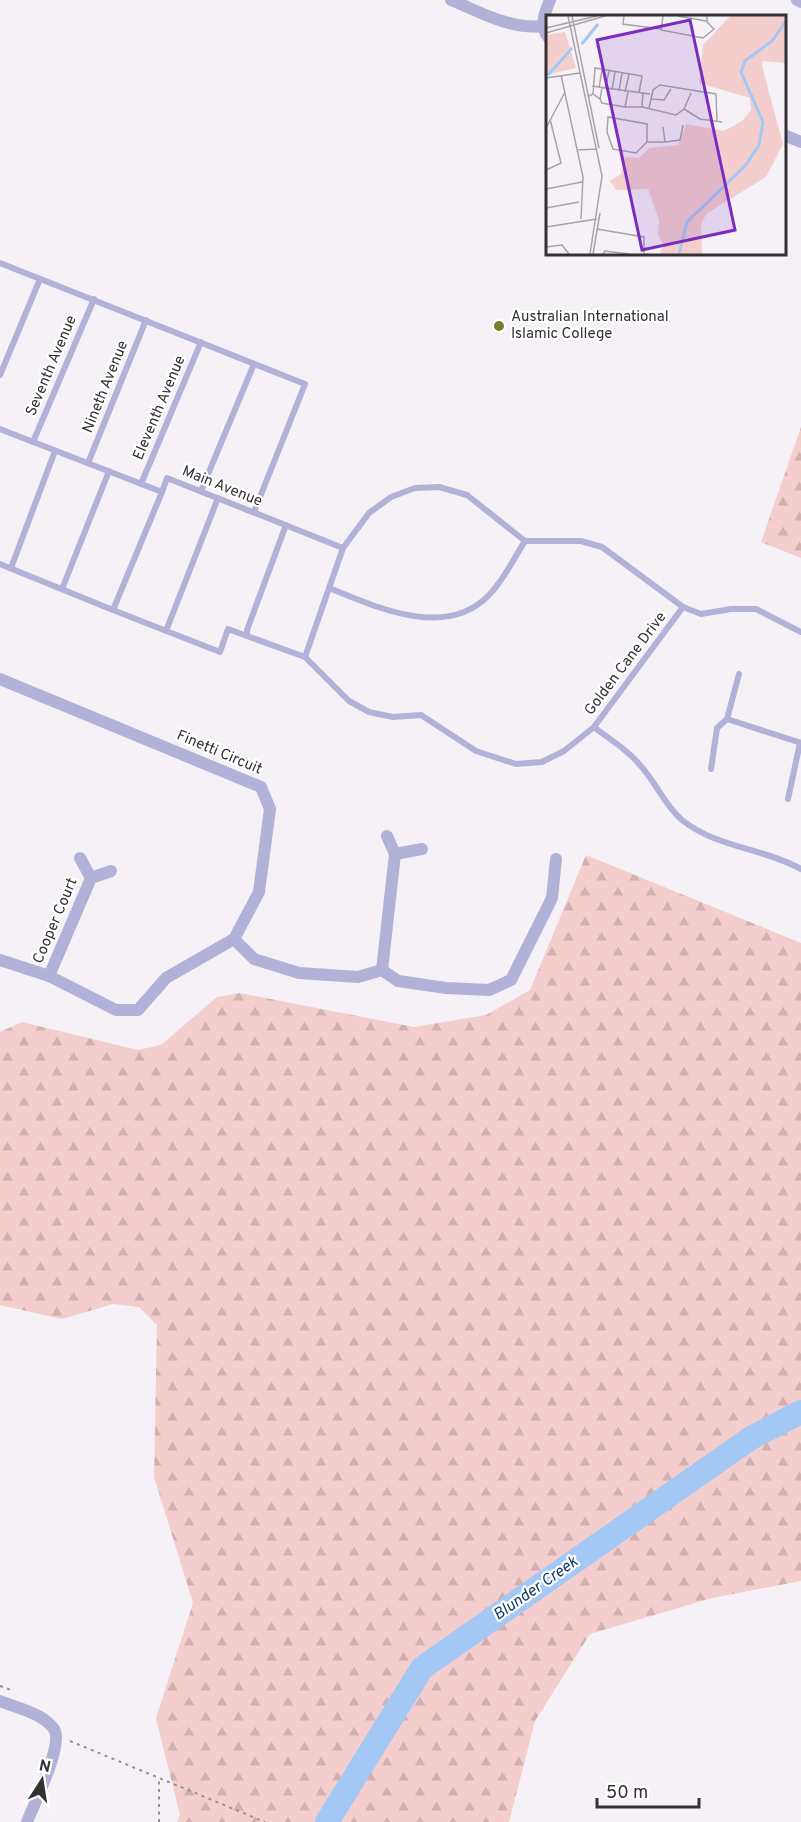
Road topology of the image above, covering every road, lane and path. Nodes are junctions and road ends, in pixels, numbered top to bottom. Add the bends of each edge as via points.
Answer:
1 (451, 0) edge
2 (550, 0) edge
3 (548, 15) edge
4 (545, 31) edge
5 (786, 136) edge
6 (801, 142) edge
7 (0, 263) edge
8 (40, 279) junction
9 (94, 299) junction
10 (146, 320) junction
11 (201, 342) junction
12 (254, 364) junction
13 (0, 375) edge
14 (2, 430) edge
15 (0, 438) edge
16 (33, 442) junction
17 (55, 451) junction
18 (88, 463) junction
19 (109, 471) junction
20 (141, 484) junction
21 (201, 491) junction
22 (162, 492) junction
23 (218, 498) junction
24 (254, 512) junction
25 (286, 525) junction
26 (525, 541) junction
27 (343, 548) junction
28 (0, 564) edge
29 (11, 568) junction
30 (329, 588) junction
31 (62, 589) junction
32 (683, 607) junction
33 (113, 610) junction
34 (166, 631) junction
35 (801, 632) edge
36 (247, 636) junction
37 (305, 657) junction
38 (739, 674) dead end
39 (0, 679) edge
40 (727, 719) junction
41 (594, 727) junction
42 (800, 743) edge
43 (711, 769) dead end
44 (788, 799) dead end
45 (387, 836) dead end
46 (422, 849) dead end
47 (395, 854) junction
48 (80, 858) dead end
49 (556, 859) dead end
50 (801, 869) edge
51 (111, 871) dead end
52 (91, 878) junction
53 (234, 939) junction
54 (0, 960) edge
55 (382, 970) junction
56 (49, 976) junction
57 (0, 1701) edge
58 (70, 1741) dead end
59 (159, 1777) junction
60 (27, 1822) edge
61 (159, 1822) edge
62 (265, 1822) edge

1 - 4 street via 508,23
2 - 3 street
5 - 6 street
7 - 8 lane
8 - 9 lane
8 - 13 lane
9 - 10 lane
9 - 16 lane, Seventh Avenue
10 - 11 lane
10 - 18 lane, Nineth Avenue
11 - 12 lane
11 - 20 lane, Eleventh Avenue
12 - 21 lane
12 - 24 lane via 305,384
14 - 15 lane
14 - 16 lane, Main Avenue
16 - 17 lane, Main Avenue
17 - 18 lane, Main Avenue
17 - 29 lane
18 - 19 lane, Main Avenue
19 - 20 lane, Main Avenue
19 - 31 lane
20 - 22 lane, Main Avenue
21 - 22 lane, Main Avenue via 167,478
21 - 23 lane, Main Avenue
22 - 33 lane
23 - 24 lane, Main Avenue
23 - 34 lane
24 - 25 lane, Main Avenue
25 - 27 lane, Main Avenue
25 - 36 lane
26 - 27 lane via 467,495 440,487 415,488 391,497 369,513
26 - 30 lane via 489,595 470,609 444,616 412,616 385,610
26 - 32 lane via 581,541 602,547
27 - 30 lane
28 - 29 lane
29 - 31 lane
30 - 37 lane
31 - 33 lane
32 - 35 lane via 701,614 756,609
32 - 41 lane, Golden Cane Drive
33 - 34 lane
34 - 36 lane via 219,652 228,629
36 - 37 lane, Golden Cane Drive
37 - 41 lane, Golden Cane Drive via 349,700 369,712 393,717 421,715 476,750 516,765 542,762 564,751
38 - 40 lane
39 - 53 street, Finetti Circuit via 261,787 270,809 260,892
40 - 42 lane
40 - 43 lane via 717,728
41 - 50 lane via 640,765 681,819 711,838 779,857
42 - 44 lane
45 - 47 street
46 - 47 street
47 - 55 street
48 - 52 street, Cooper Court
49 - 55 street via 552,898 511,980 489,990 446,988 398,981
51 - 52 street, Cooper Court
52 - 56 street, Cooper Court
53 - 55 street via 254,959 300,973 358,977
53 - 56 street via 166,978 138,1010 116,1010
54 - 56 street
57 - 60 street via 41,1718 55,1730 57,1745
58 - 59 path
59 - 61 path
59 - 62 path

